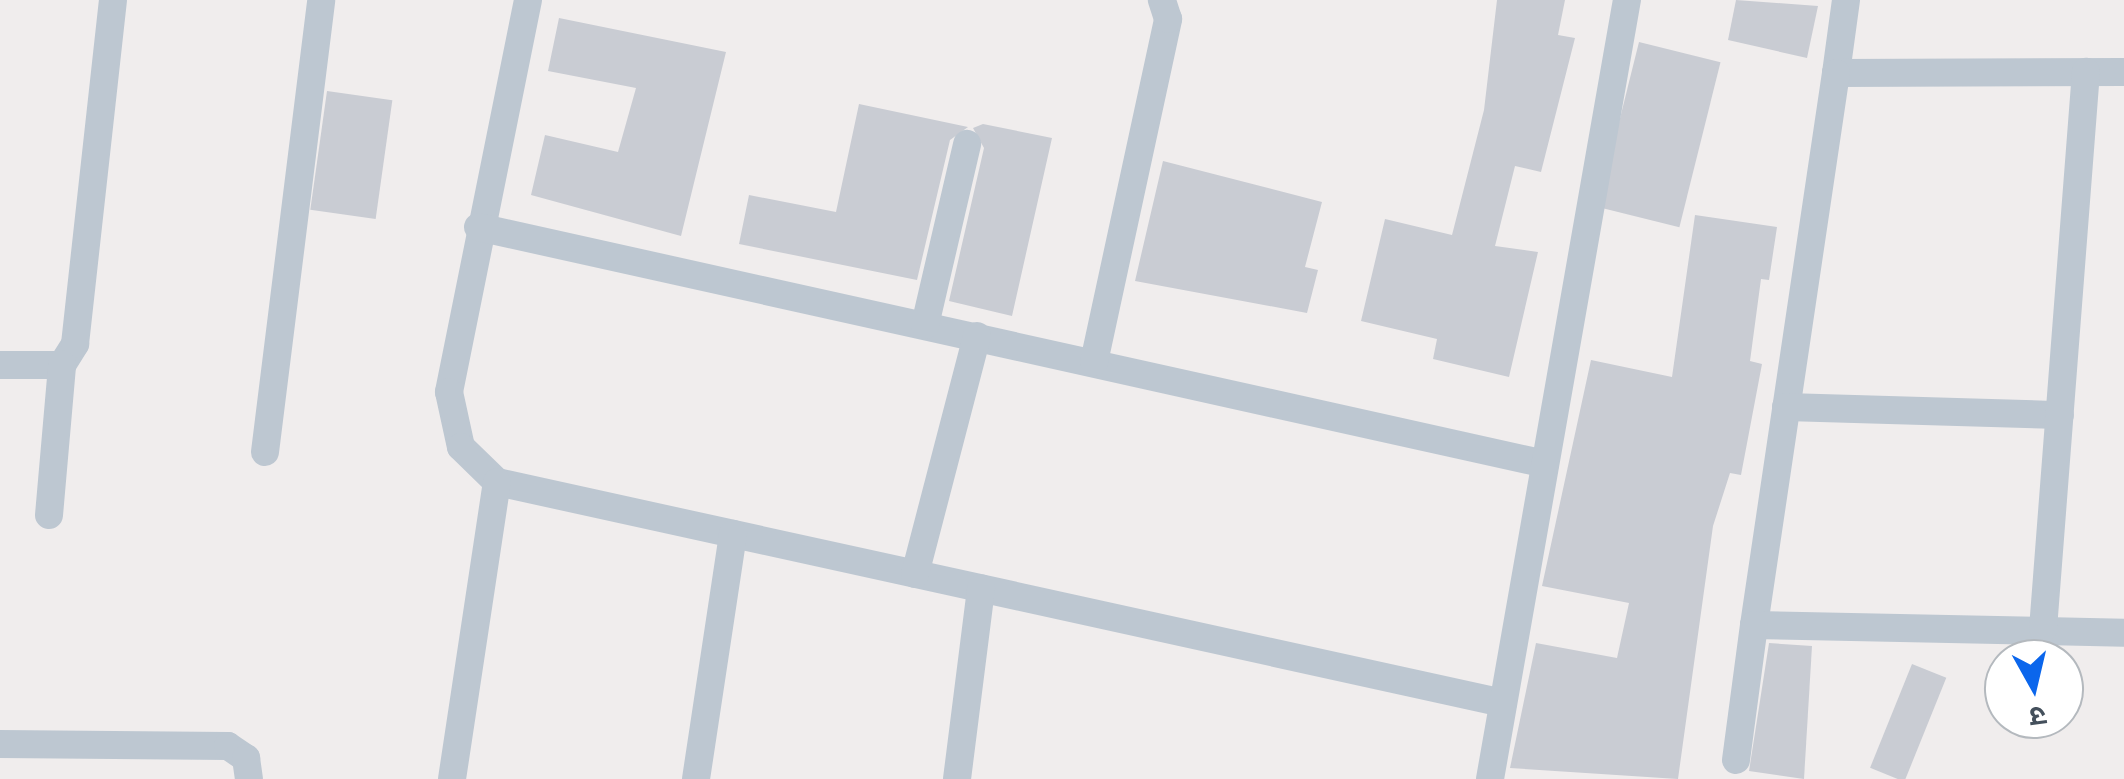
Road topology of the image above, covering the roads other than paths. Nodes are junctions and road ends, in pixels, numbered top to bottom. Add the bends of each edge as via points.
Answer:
1 (113, 0) edge
2 (321, 0) edge
3 (528, 0) edge
4 (1162, 0) edge
5 (1627, 0) edge
6 (1846, 0) edge
7 (2086, 72) junction
8 (2124, 72) edge
9 (1836, 73) junction
10 (966, 144) dead end
11 (478, 227) junction
12 (926, 325) junction
13 (977, 336) junction
14 (1094, 362) junction
15 (62, 365) junction
16 (0, 366) edge
17 (1786, 407) junction
18 (2060, 415) junction
19 (265, 452) dead end
20 (1545, 464) junction
21 (497, 482) junction
22 (49, 515) dead end
23 (733, 534) junction
24 (915, 574) junction
25 (981, 588) junction
26 (1754, 625) junction
27 (2044, 629) junction
28 (2124, 633) edge
29 (1503, 703) junction
30 (0, 744) edge
31 (1736, 760) dead end
32 (249, 779) edge
33 (452, 779) edge
34 (696, 779) edge
35 (957, 779) edge
36 (1490, 779) edge

1 - 15 street via 76,344
2 - 19 street
3 - 11 street
4 - 14 street via 1168,20
5 - 20 street
6 - 9 street
7 - 8 street
7 - 9 street
7 - 18 street
9 - 17 street
10 - 12 street
11 - 12 street
11 - 21 street via 449,392 461,447
12 - 13 street
13 - 14 street
13 - 24 street
14 - 20 street
15 - 16 street
15 - 22 street
17 - 18 street
17 - 26 street
18 - 27 street
20 - 29 street
21 - 23 street
21 - 33 street
23 - 24 street
23 - 34 street
24 - 25 street
25 - 29 street
25 - 35 street
26 - 27 street
26 - 31 street
27 - 28 street
29 - 36 street
30 - 32 street via 228,746 246,758

